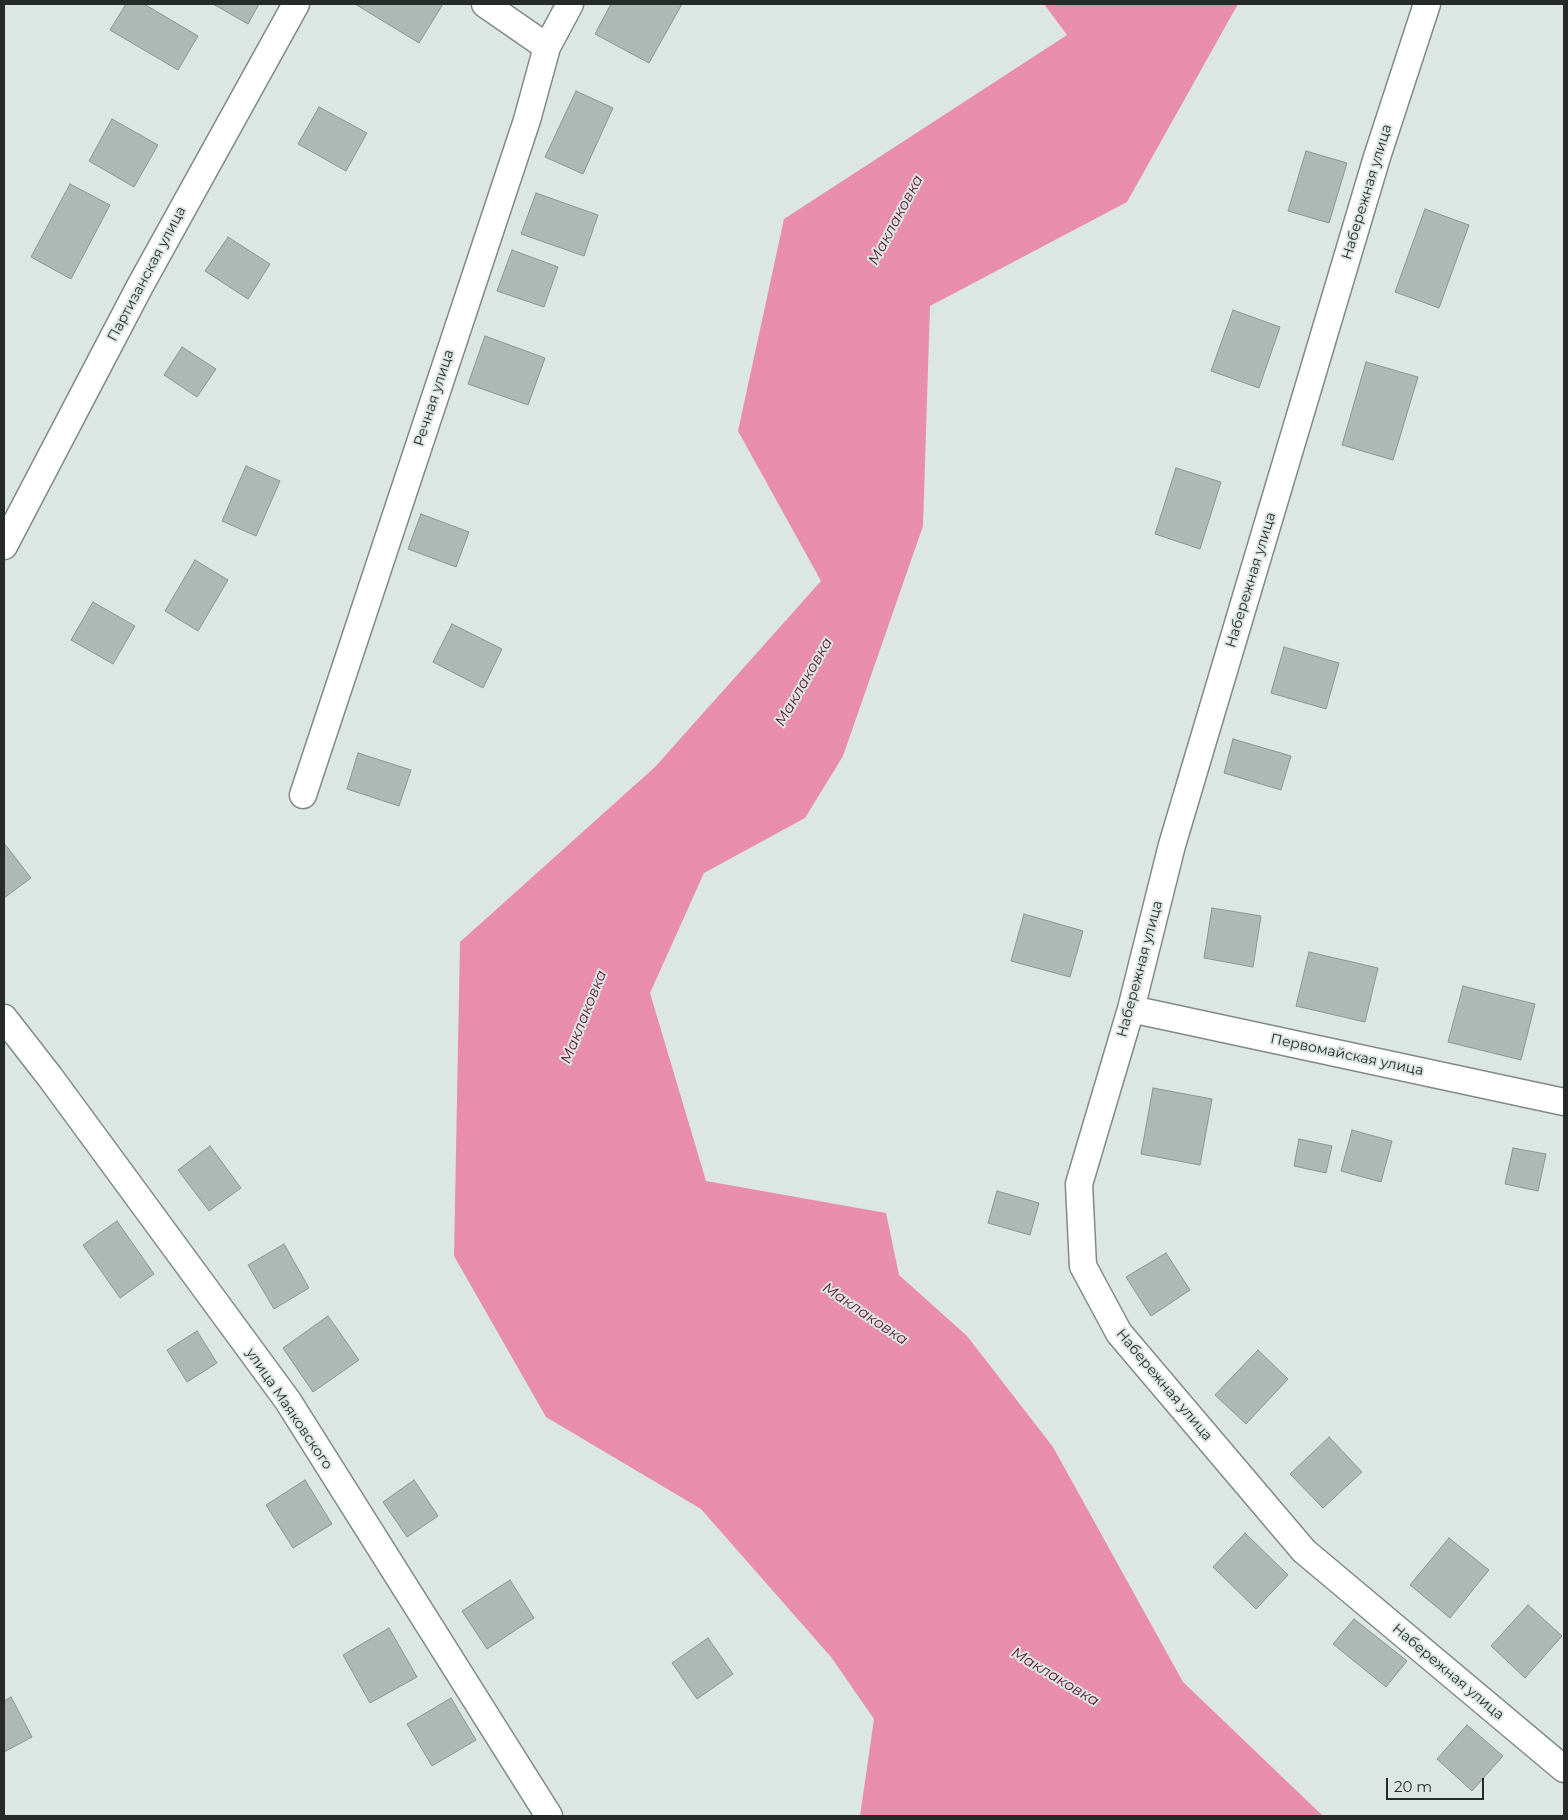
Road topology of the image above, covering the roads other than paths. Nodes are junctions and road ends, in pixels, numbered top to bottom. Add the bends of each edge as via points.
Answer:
1 (296, 4) edge
2 (485, 4) edge
3 (570, 4) edge
4 (1426, 4) edge
5 (547, 47) junction
6 (4, 546) edge
7 (302, 795) dead end
8 (1130, 1009) junction
9 (4, 1018) edge
10 (1564, 1102) edge
11 (1564, 1769) edge
12 (549, 1816) edge

1 - 6 street, Партизанская улица via 140,286
2 - 5 street
3 - 5 street, Речная улица
4 - 8 street, Набережная улица via 1377,157 1177,826
5 - 7 street, Речная улица via 527,120
8 - 10 street, Первомайская улица
8 - 11 street, Набережная улица via 1079,1184 1083,1266 1119,1333 1304,1552
9 - 12 street, улица Маяковского via 288,1401

